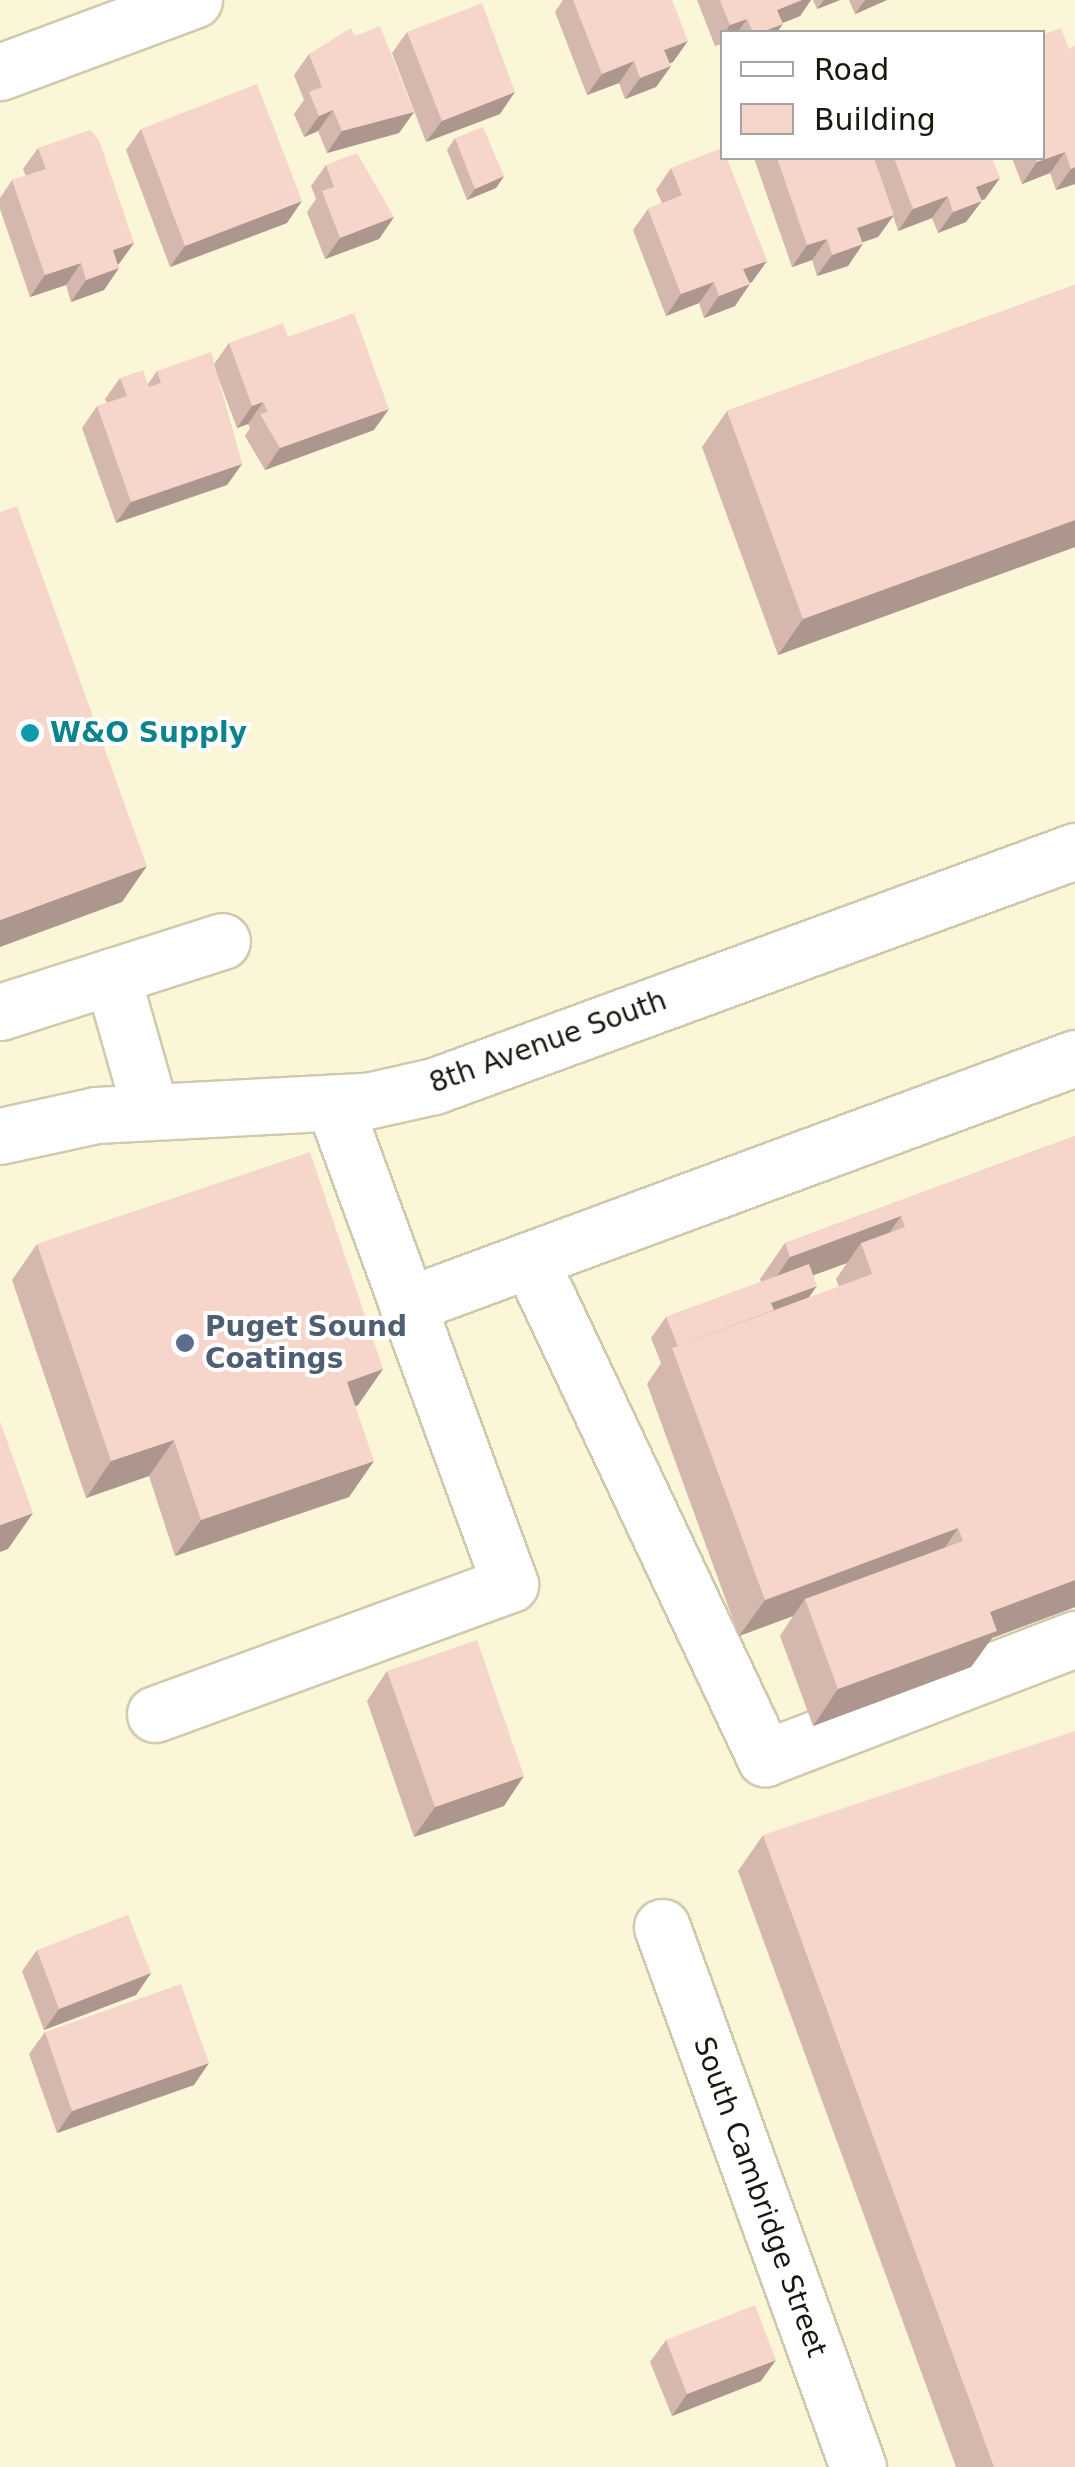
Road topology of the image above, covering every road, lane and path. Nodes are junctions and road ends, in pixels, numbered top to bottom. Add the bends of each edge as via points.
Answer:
1 (194, 0) edge
2 (0, 72) edge
3 (1075, 851) edge
4 (222, 940) dead end
5 (112, 976) junction
6 (0, 1012) edge
7 (1075, 1058) edge
8 (334, 1102) junction
9 (150, 1109) junction
10 (0, 1136) edge
11 (530, 1260) junction
12 (408, 1306) junction
13 (1075, 1638) edge
14 (155, 1714) dead end
15 (662, 1927) dead end
16 (858, 2467) edge

1 - 2 street
3 - 8 street, 8th Avenue South via 434,1086
4 - 5 street
5 - 6 street
5 - 9 street
7 - 11 street
8 - 9 street, 8th Avenue South
8 - 12 street
9 - 10 street, 8th Avenue South
11 - 12 street
11 - 13 street via 765,1758
12 - 14 street via 510,1584
15 - 16 street, South Cambridge Street

